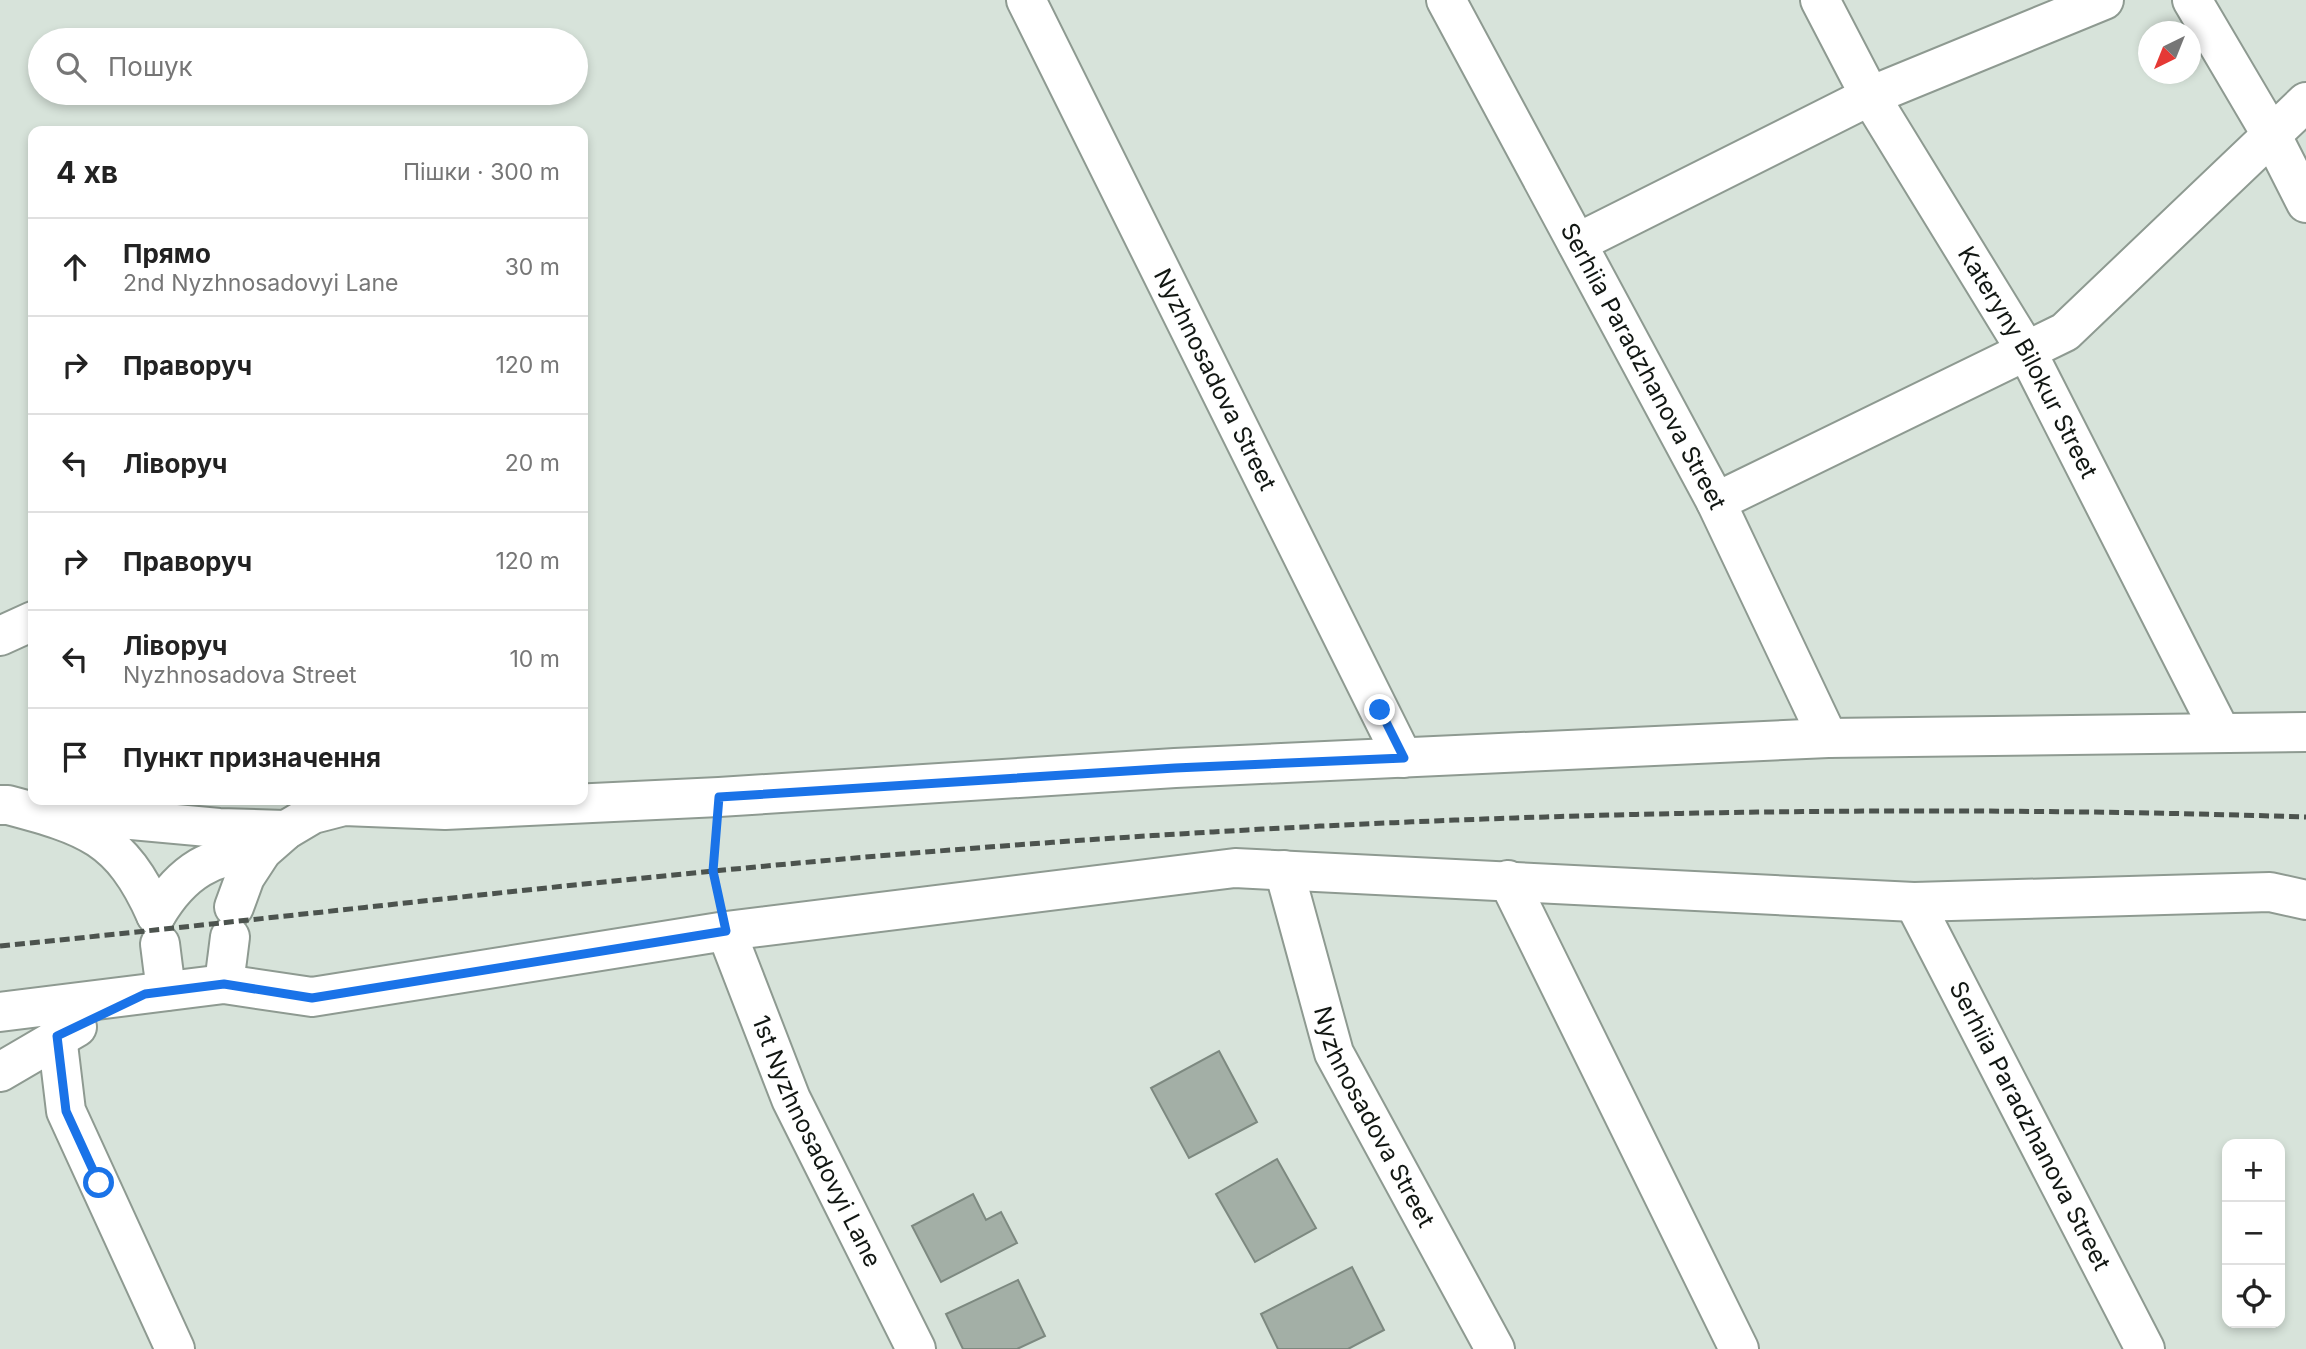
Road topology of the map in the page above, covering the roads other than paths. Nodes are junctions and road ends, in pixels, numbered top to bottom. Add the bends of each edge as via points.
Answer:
1 (1026, 0) edge
2 (1446, 0) edge
3 (1820, 0) edge
4 (2104, 0) edge
5 (2192, 0) edge
6 (1870, 96) junction
7 (2306, 102) edge
8 (2271, 134) junction
9 (2306, 203) edge
10 (1577, 243) junction
11 (2027, 352) junction
12 (1716, 502) junction
13 (28, 623) edge
14 (0, 636) edge
15 (2306, 732) edge
16 (2221, 733) junction
17 (1828, 738) junction
18 (1404, 758) junction
19 (588, 803) edge
20 (0, 805) edge
21 (550, 805) edge
22 (65, 820) junction
23 (274, 840) junction
24 (1284, 870) junction
25 (1508, 880) junction
26 (2306, 900) edge
27 (1914, 902) junction
28 (158, 930) junction
29 (726, 931) junction
30 (224, 984) junction
31 (156, 992) junction
32 (0, 1012) edge
33 (57, 1036) junction
34 (0, 1072) edge
35 (175, 1349) edge
36 (916, 1349) edge
37 (1496, 1349) edge
38 (1739, 1349) edge
39 (2145, 1349) edge

1 - 18 street, Nyzhnosadova Street
2 - 10 street, Serhiia Paradzhanova Street
3 - 6 street, Kateryny Bilokur Street
4 - 6 street
5 - 8 street
6 - 10 street
6 - 11 street, Kateryny Bilokur Street
7 - 8 street
8 - 9 street
8 - 11 street via 2064,332
10 - 12 street, Serhiia Paradzhanova Street
11 - 12 street
11 - 16 street, Kateryny Bilokur Street
12 - 17 street, Serhiia Paradzhanova Street
13 - 14 street
15 - 16 street
16 - 17 street
17 - 18 street
18 - 19 street
20 - 22 street
21 - 23 street via 445,810 344,806 313,814
22 - 23 street via 99,817 219,828
22 - 28 street via 96,835 122,857 142,884
23 - 28 street via 200,867 167,896
23 - 30 street via 245,877 232,922
24 - 25 street
24 - 29 street via 1235,868
24 - 37 street, Nyzhnosadova Street via 1334,1053
25 - 27 street
25 - 38 street
26 - 27 street via 2270,892
27 - 39 street, Serhiia Paradzhanova Street
28 - 31 street
29 - 30 street via 312,998
29 - 36 street, 1st Nyzhnosadovyi Lane via 791,1099
30 - 31 street
31 - 32 street
31 - 33 street
33 - 34 street
33 - 35 street via 66,1111

